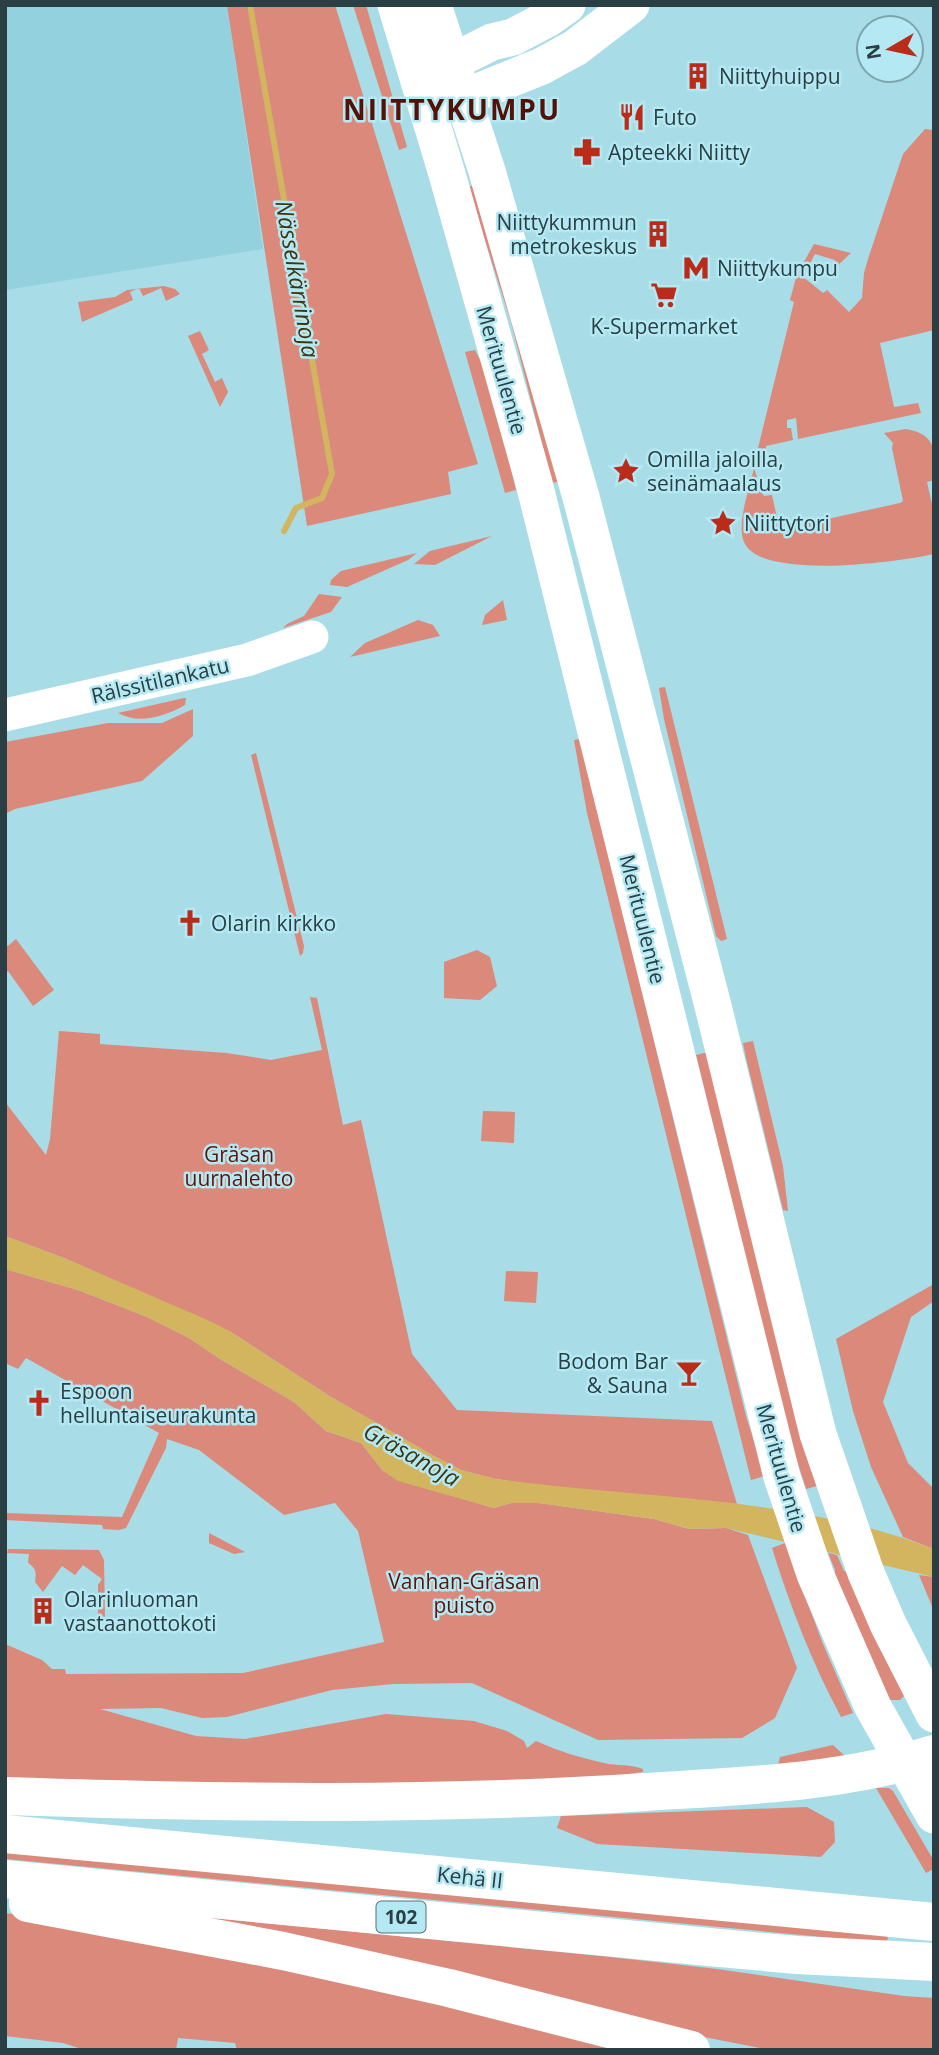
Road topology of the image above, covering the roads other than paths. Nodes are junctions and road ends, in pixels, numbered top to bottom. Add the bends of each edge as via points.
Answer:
1 (396, 5) edge
2 (433, 5) edge
3 (567, 5) edge
4 (631, 5) edge
5 (452, 62) junction
6 (422, 90) junction
7 (464, 98) junction
8 (546, 535) junction
9 (594, 551) junction
10 (556, 575) junction
11 (312, 637) dead end
12 (5, 715) edge
13 (934, 1714) edge
14 (919, 1758) edge
15 (5, 1796) edge
16 (934, 1815) edge
17 (5, 1833) edge
18 (5, 1879) edge
19 (5, 1900) edge
20 (916, 1907) edge
21 (933, 1968) edge
22 (691, 2050) edge

1 - 6 main road, Merituulentie
2 - 5 main road, Merituulentie
3 - 5 main road via 513,37
4 - 7 main road via 575,48
5 - 6 main road
5 - 7 main road, Merituulentie
6 - 7 main road
6 - 8 main road, Merituulentie
7 - 9 main road, Merituulentie
8 - 9 main road
8 - 10 main road, Merituulentie
9 - 10 main road
9 - 13 main road, Merituulentie via 818,1434 866,1573
10 - 14 main road, Merituulentie via 782,1478 815,1574 873,1707
11 - 12 main road, Rälssitilankatu via 247,660
14 - 15 highway via 803,1781 552,1798 313,1804
14 - 16 main road, Merituulentie
17 - 20 highway, Kehä II / 102 via 700,1900
18 - 21 highway, 102
19 - 22 highway via 295,1953

